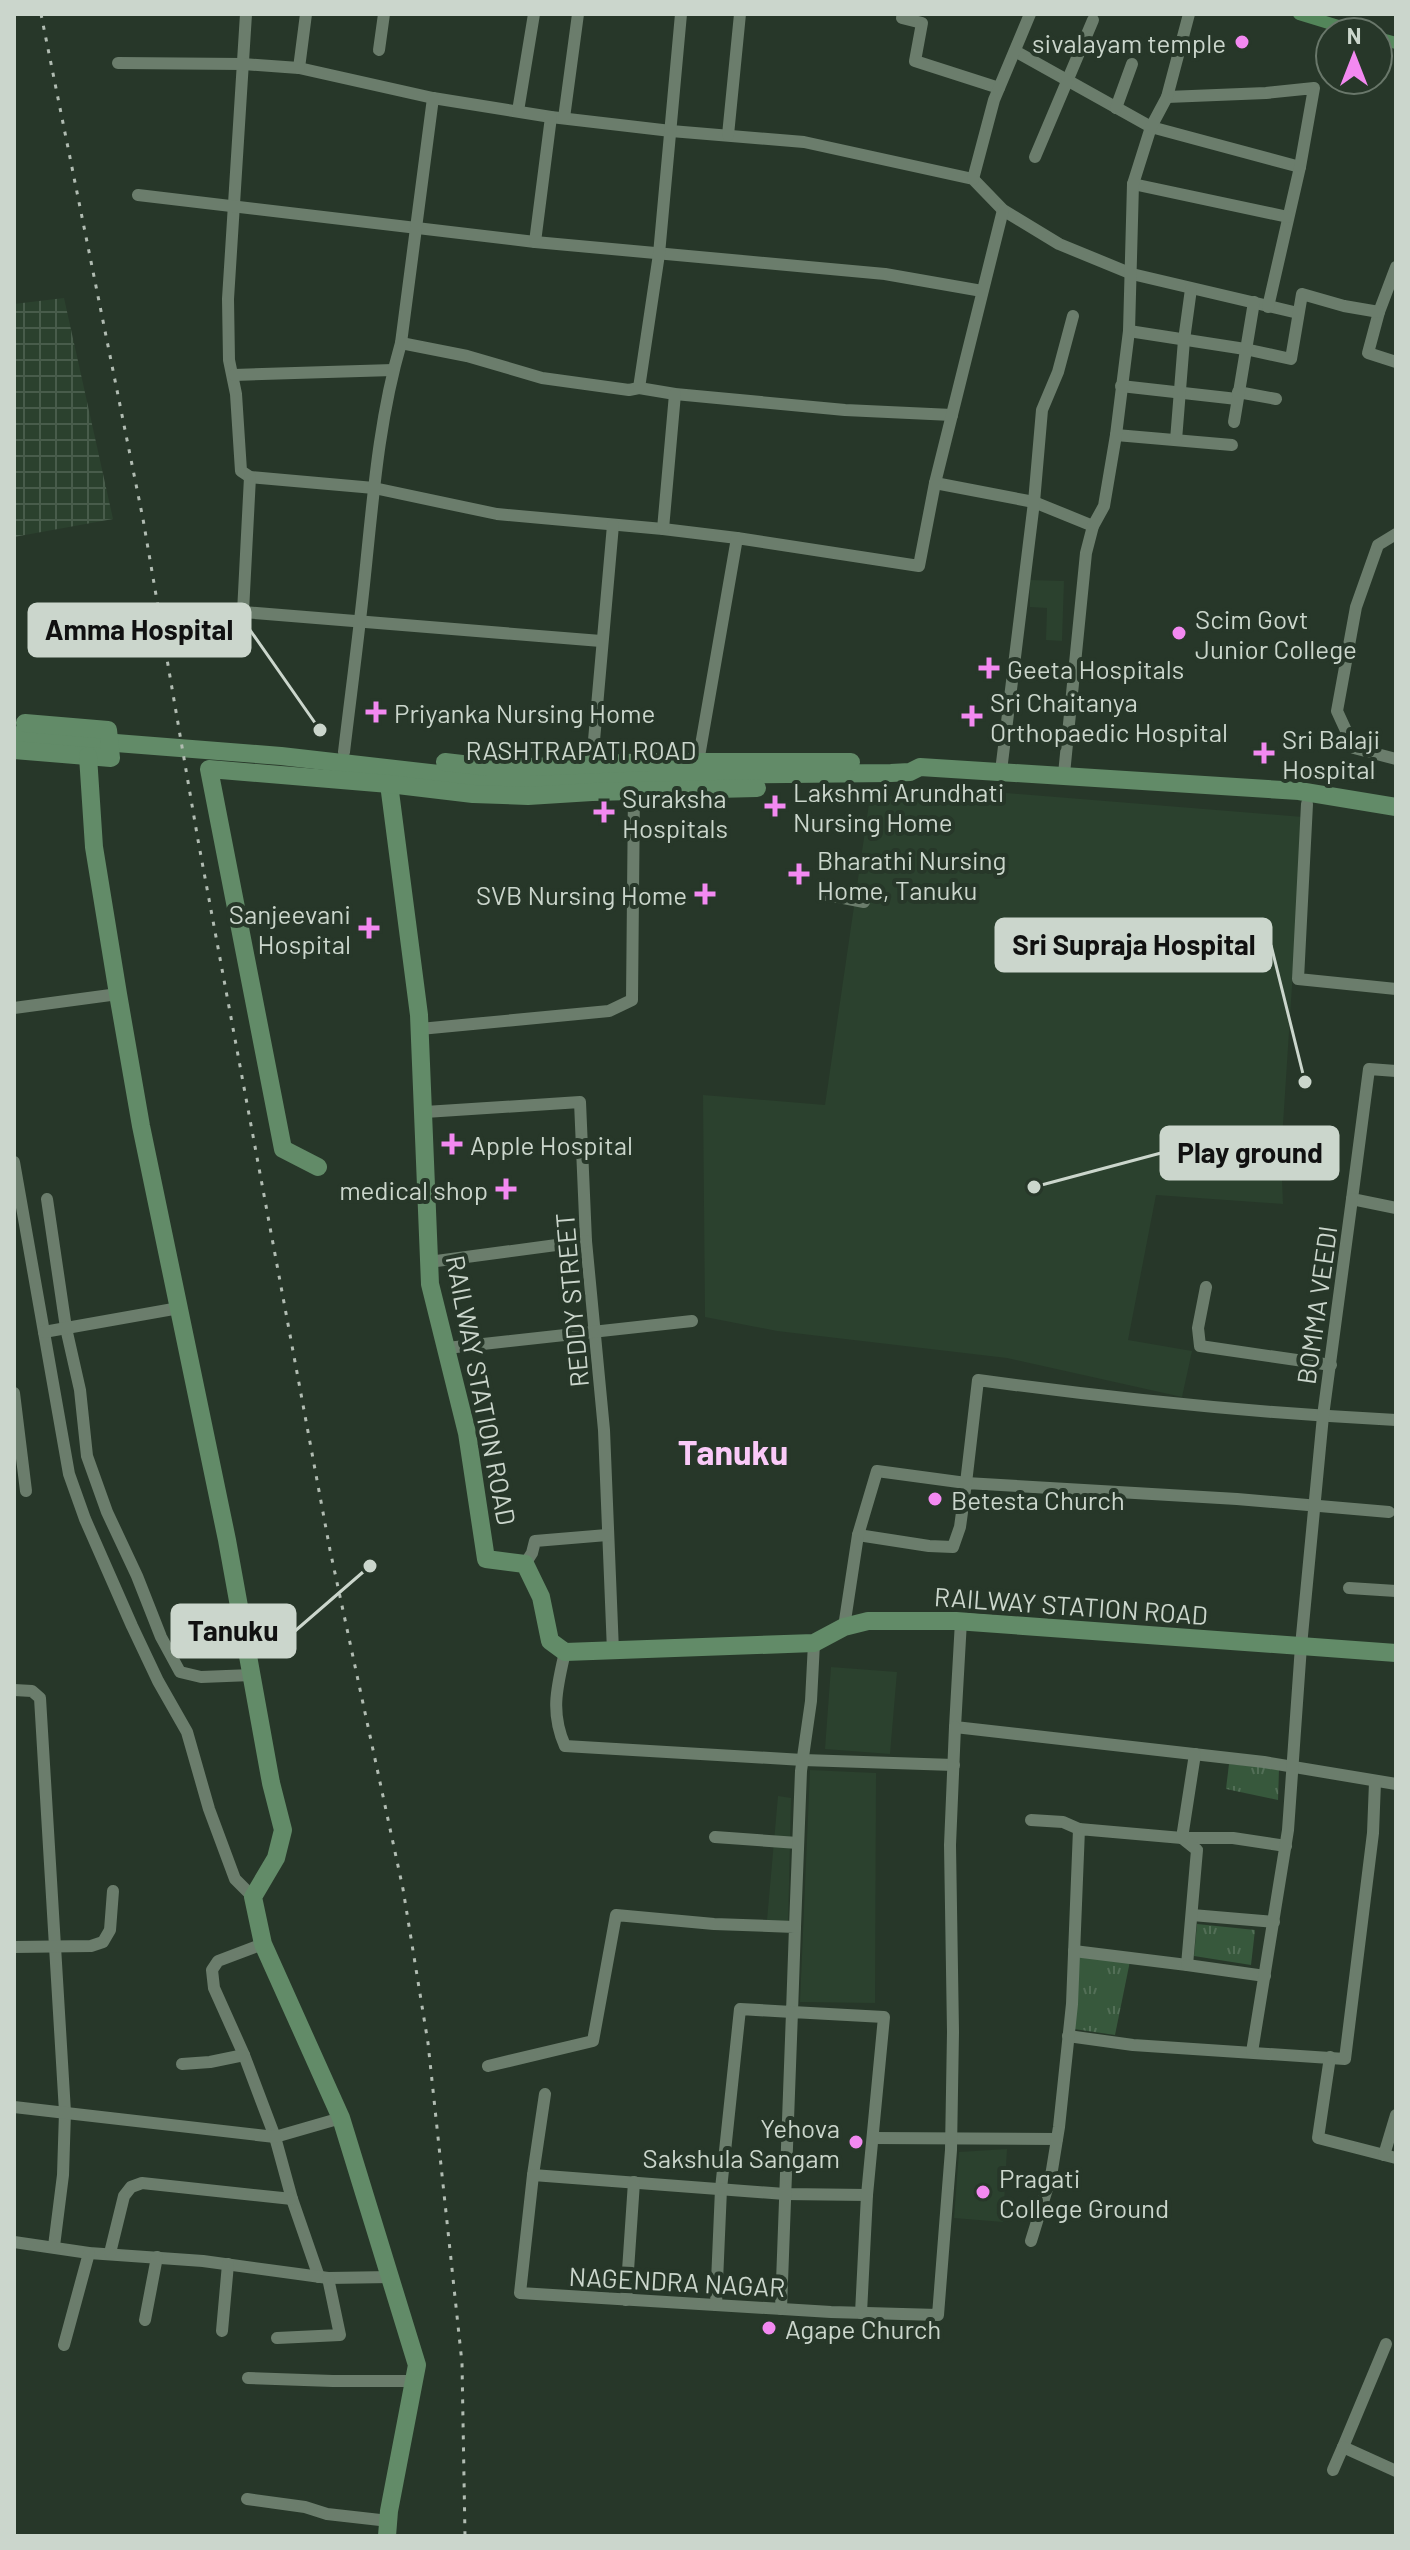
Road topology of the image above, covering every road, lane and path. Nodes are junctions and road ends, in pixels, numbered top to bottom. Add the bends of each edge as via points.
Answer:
1 (246, 14) edge
2 (306, 14) edge
3 (384, 14) edge
4 (534, 14) edge
5 (578, 14) edge
6 (681, 14) edge
7 (740, 14) edge
8 (903, 14) edge
9 (1030, 14) edge
10 (1189, 15) edge
11 (1093, 20) dead end
12 (379, 50) dead end
13 (1015, 51) junction
14 (118, 63) dead end
15 (243, 64) junction
16 (1132, 64) dead end
17 (299, 68) junction
18 (1067, 81) junction
19 (999, 88) junction
20 (1167, 97) junction
21 (433, 98) junction
22 (1116, 108) junction
23 (518, 111) junction
24 (558, 117) junction
25 (1151, 127) junction
26 (671, 131) junction
27 (728, 135) junction
28 (1035, 157) dead end
29 (1300, 167) junction
30 (973, 179) junction
31 (1133, 184) junction
32 (138, 195) dead end
33 (233, 204) junction
34 (1003, 210) junction
35 (1288, 217) junction
36 (416, 229) junction
37 (535, 242) junction
38 (659, 254) junction
39 (1396, 267) edge
40 (1132, 274) junction
41 (1191, 289) junction
42 (982, 291) junction
43 (1254, 302) junction
44 (1268, 307) junction
45 (1379, 312) junction
46 (1298, 313) junction
47 (1073, 316) dead end
48 (1129, 331) junction
49 (1184, 340) junction
50 (401, 343) junction
51 (1245, 349) junction
52 (1396, 362) edge
53 (393, 370) junction
54 (234, 375) junction
55 (1121, 386) junction
56 (639, 388) junction
57 (1179, 391) junction
58 (675, 394) junction
59 (1238, 396) junction
60 (1276, 399) dead end
61 (952, 415) junction
62 (1234, 422) dead end
63 (1116, 435) junction
64 (1176, 440) junction
65 (1232, 445) dead end
66 (250, 477) junction
67 (935, 483) junction
68 (374, 488) junction
69 (1034, 502) junction
70 (613, 525) junction
71 (1093, 526) junction
72 (663, 529) junction
73 (1396, 534) edge
74 (737, 538) junction
75 (361, 621) junction
76 (601, 641) junction
77 (14, 722) edge
78 (14, 735) edge
79 (14, 750) edge
80 (344, 752) joint
81 (88, 756) junction
82 (1396, 759) edge
83 (696, 769) junction
84 (594, 770) junction
85 (1001, 771) junction
86 (910, 772) junction
87 (1064, 774) junction
88 (389, 784) junction
89 (634, 790) junction
90 (1307, 804) junction
91 (1396, 807) edge
92 (1396, 819) edge
93 (823, 894) dead end
94 (864, 902) dead end
95 (1396, 989) edge
96 (118, 994) junction
97 (14, 1008) edge
98 (420, 1029) junction
99 (1396, 1071) edge
100 (425, 1112) junction
101 (14, 1162) edge
102 (318, 1167) dead end
103 (47, 1199) dead end
104 (1352, 1199) junction
105 (1396, 1208) edge
106 (19, 1219) edge
107 (586, 1241) junction
108 (429, 1262) junction
109 (1206, 1287) dead end
110 (179, 1308) junction
111 (692, 1321) dead end
112 (66, 1328) junction
113 (44, 1332) junction
114 (595, 1332) junction
115 (447, 1348) junction
116 (1331, 1365) junction
117 (14, 1392) edge
118 (1323, 1416) junction
119 (1396, 1420) edge
120 (966, 1483) junction
121 (26, 1491) dead end
122 (1314, 1506) junction
123 (1389, 1512) dead end
124 (607, 1535) junction
125 (858, 1535) junction
126 (525, 1564) junction
127 (1349, 1588) dead end
128 (1396, 1591) edge
129 (961, 1621) junction
130 (844, 1627) junction
131 (814, 1643) junction
132 (1301, 1646) junction
133 (613, 1651) junction
134 (565, 1652) junction
135 (1396, 1653) edge
136 (252, 1675) junction
137 (14, 1690) edge
138 (955, 1727) junction
139 (1195, 1754) junction
140 (803, 1760) junction
141 (954, 1765) junction
142 (1293, 1768) junction
143 (1375, 1782) junction
144 (1396, 1784) edge
145 (1031, 1820) dead end
146 (1079, 1829) junction
147 (715, 1837) dead end
148 (1182, 1838) junction
149 (798, 1843) junction
150 (1286, 1846) junction
151 (113, 1891) dead end
152 (253, 1897) junction
153 (1192, 1915) junction
154 (1274, 1922) junction
155 (795, 1927) junction
156 (263, 1944) junction
157 (56, 1946) junction
158 (14, 1947) edge
159 (1074, 1951) junction
160 (1187, 1965) junction
161 (1265, 1976) junction
162 (792, 2012) junction
163 (1068, 2036) junction
164 (1252, 2052) junction
165 (244, 2055) junction
166 (1330, 2057) junction
167 (182, 2064) dead end
168 (488, 2066) dead end
169 (545, 2094) dead end
170 (14, 2107) edge
171 (65, 2112) junction
172 (1396, 2115) edge
173 (341, 2118) junction
174 (275, 2137) junction
175 (873, 2138) junction
176 (951, 2138) junction
177 (1057, 2139) junction
178 (1390, 2156) edge
179 (533, 2175) junction
180 (634, 2182) junction
181 (721, 2189) junction
182 (785, 2194) junction
183 (867, 2195) junction
184 (292, 2199) junction
185 (1031, 2241) dead end
186 (14, 2242) edge
187 (54, 2246) junction
188 (89, 2253) junction
189 (110, 2253) junction
190 (157, 2257) junction
191 (228, 2264) junction
192 (391, 2277) junction
193 (324, 2278) junction
194 (626, 2300) junction
195 (716, 2305) junction
196 (781, 2309) junction
197 (861, 2313) junction
198 (145, 2320) dead end
199 (222, 2331) dead end
200 (277, 2338) dead end
201 (1386, 2344) dead end
202 (64, 2345) dead end
203 (248, 2378) dead end
204 (414, 2381) junction
205 (1343, 2447) junction
206 (1333, 2470) dead end
207 (1396, 2471) edge
208 (247, 2499) dead end
209 (388, 2528) edge

1 - 15 street
2 - 17 street
3 - 12 street
4 - 23 street
5 - 24 street
6 - 26 street
7 - 27 street
8 - 19 street via 902,18 922,23 915,61
9 - 13 street
10 - 20 street
11 - 18 street
13 - 18 street
13 - 19 street
14 - 15 street
15 - 17 street
15 - 33 street
16 - 22 street
17 - 21 street
18 - 22 street
18 - 28 street
19 - 30 street
20 - 25 street
20 - 29 street via 1314,88
21 - 23 street
21 - 36 street
22 - 25 street
23 - 24 street
24 - 26 street
24 - 37 street
25 - 29 street
25 - 31 street
26 - 27 street
26 - 38 street
27 - 30 street via 804,142
29 - 35 street
30 - 34 street
31 - 35 street
31 - 40 street
32 - 33 street
33 - 36 street
33 - 54 street via 228,299
34 - 40 street via 1059,244
34 - 42 street
35 - 44 street
36 - 37 street
36 - 50 street
37 - 38 street
38 - 42 street via 885,274
38 - 56 street
39 - 45 street
40 - 41 street
40 - 48 street
41 - 43 street
41 - 49 street
42 - 61 street
43 - 44 street
43 - 51 street
44 - 46 street
45 - 46 street via 1302,294
45 - 52 street via 1368,353
46 - 51 street via 1291,359
47 - 69 street via 1042,410
48 - 49 street
48 - 55 street
49 - 51 street
49 - 57 street
50 - 53 street
50 - 56 street via 542,378
51 - 59 street
53 - 54 street
53 - 68 street
54 - 66 street via 241,471
55 - 57 street
55 - 63 street
56 - 58 street
57 - 59 street
57 - 64 street
58 - 61 street
58 - 72 street
59 - 60 street
59 - 62 street
61 - 67 street
63 - 64 street
63 - 71 street via 1104,506
64 - 65 street
66 - 68 street
66 - 75 street via 243,612
67 - 69 street
67 - 74 street via 919,566
68 - 70 street via 497,514
68 - 75 street
69 - 71 street
69 - 85 street
70 - 72 street
70 - 76 street
71 - 87 street
72 - 74 street
73 - 82 street via 1378,545 1356,607 1337,711 1354,748
74 - 83 street
75 - 76 street
75 - 80 street
76 - 84 street
77 - 81 street via 108,730 111,758
78 - 84 street, RASHTRAPATI ROAD via 281,756 483,779 527,781
79 - 81 street
80 - 84 street via 488,767
81 - 96 street via 94,847
83 - 84 street, RASHTRAPATI ROAD
83 - 86 street, RASHTRAPATI ROAD
85 - 86 street, RASHTRAPATI ROAD via 920,767
85 - 87 street, RASHTRAPATI ROAD
86 - 89 street via 905,781 878,785
86 - 90 street, RASHTRAPATI ROAD via 922,779
87 - 91 street, RASHTRAPATI ROAD via 1299,791
88 - 89 street via 528,796
88 - 98 street, RAILWAY STATION ROAD
88 - 102 street via 209,769 283,1149
89 - 98 street via 632,1000 609,1011
90 - 92 street, RASHTRAPATI ROAD
90 - 95 street via 1298,979
93 - 94 street
96 - 97 street
96 - 110 street
98 - 100 street, RAILWAY STATION ROAD
99 - 104 street, BOMMA VEEDI via 1369,1069
100 - 107 street, REDDY STREET via 580,1102
100 - 108 street, RAILWAY STATION ROAD
101 - 106 street
103 - 112 street
104 - 105 street
104 - 116 street, BOMMA VEEDI
106 - 113 street
107 - 108 street
107 - 114 street, REDDY STREET
108 - 115 street, RAILWAY STATION ROAD
109 - 116 street via 1200,1346
110 - 112 street
110 - 136 street
111 - 114 street
112 - 113 street
112 - 136 street via 87,1456 161,1637 180,1672 201,1677
113 - 152 street via 69,1474 85,1519 187,1732 235,1879
114 - 115 street
114 - 124 street, REDDY STREET
115 - 126 street, RAILWAY STATION ROAD via 467,1433 486,1559
116 - 118 street, BOMMA VEEDI
117 - 121 street
118 - 119 street
118 - 120 street via 1110,1398 978,1380
118 - 122 street, BOMMA VEEDI
120 - 122 street
120 - 125 street via 877,1471
120 - 125 street via 953,1547
122 - 123 street
122 - 132 street
124 - 126 street via 535,1541
124 - 133 street, REDDY STREET
125 - 130 street
126 - 134 street via 541,1597 550,1641
127 - 128 street
129 - 130 street, RAILWAY STATION ROAD via 868,1621
129 - 132 street, RAILWAY STATION ROAD
129 - 138 street
130 - 131 street, RAILWAY STATION ROAD
131 - 133 street, RAILWAY STATION ROAD
131 - 140 street
132 - 135 street, RAILWAY STATION ROAD
132 - 142 street
133 - 134 street, RAILWAY STATION ROAD
134 - 140 street via 556,1726 565,1746
136 - 152 street via 283,1830 276,1858
137 - 157 street via 32,1691 40,1698
138 - 139 street
138 - 141 street
139 - 142 street
139 - 148 street
140 - 141 street
140 - 149 street
141 - 176 street
142 - 143 street
142 - 150 street
143 - 144 street
143 - 166 street via 1345,2059
145 - 146 street
146 - 148 street
146 - 159 street
147 - 149 street
148 - 150 street
148 - 153 street via 1197,1850
149 - 155 street
150 - 154 street
151 - 157 street via 110,1930 103,1942
152 - 156 street
153 - 154 street
153 - 160 street
154 - 161 street
155 - 162 street
155 - 168 street via 616,1915 593,2041
156 - 165 street via 218,1961 212,1970 214,1988
156 - 173 street
157 - 158 street
157 - 171 street
159 - 160 street
159 - 163 street
160 - 161 street
161 - 164 street
162 - 175 street via 884,2017
162 - 181 street via 740,2009
162 - 182 street
163 - 164 street
163 - 177 street
164 - 166 street
165 - 167 street
165 - 174 street
166 - 178 street via 1318,2138
169 - 179 street
170 - 171 street
171 - 174 street
171 - 187 street
172 - 178 street
173 - 174 street
173 - 192 street
174 - 184 street
175 - 176 street
175 - 183 street
176 - 177 street
176 - 197 street, NAGENDRA NAGAR via 938,2315
177 - 185 street
179 - 180 street
179 - 194 street, NAGENDRA NAGAR via 520,2293
180 - 181 street
180 - 194 street
181 - 182 street
181 - 195 street
182 - 183 street
182 - 196 street
183 - 197 street
184 - 189 street via 142,2183 124,2196
184 - 193 street
186 - 187 street
187 - 188 street
188 - 189 street
188 - 202 street
189 - 190 street
190 - 191 street
190 - 198 street
191 - 193 street
191 - 199 street
192 - 193 street
192 - 204 street via 417,2365
193 - 200 street via 340,2335
194 - 195 street, NAGENDRA NAGAR
195 - 196 street, NAGENDRA NAGAR
196 - 197 street, NAGENDRA NAGAR
201 - 205 street
203 - 204 street
204 - 209 street
205 - 206 street
205 - 207 street
208 - 209 street

